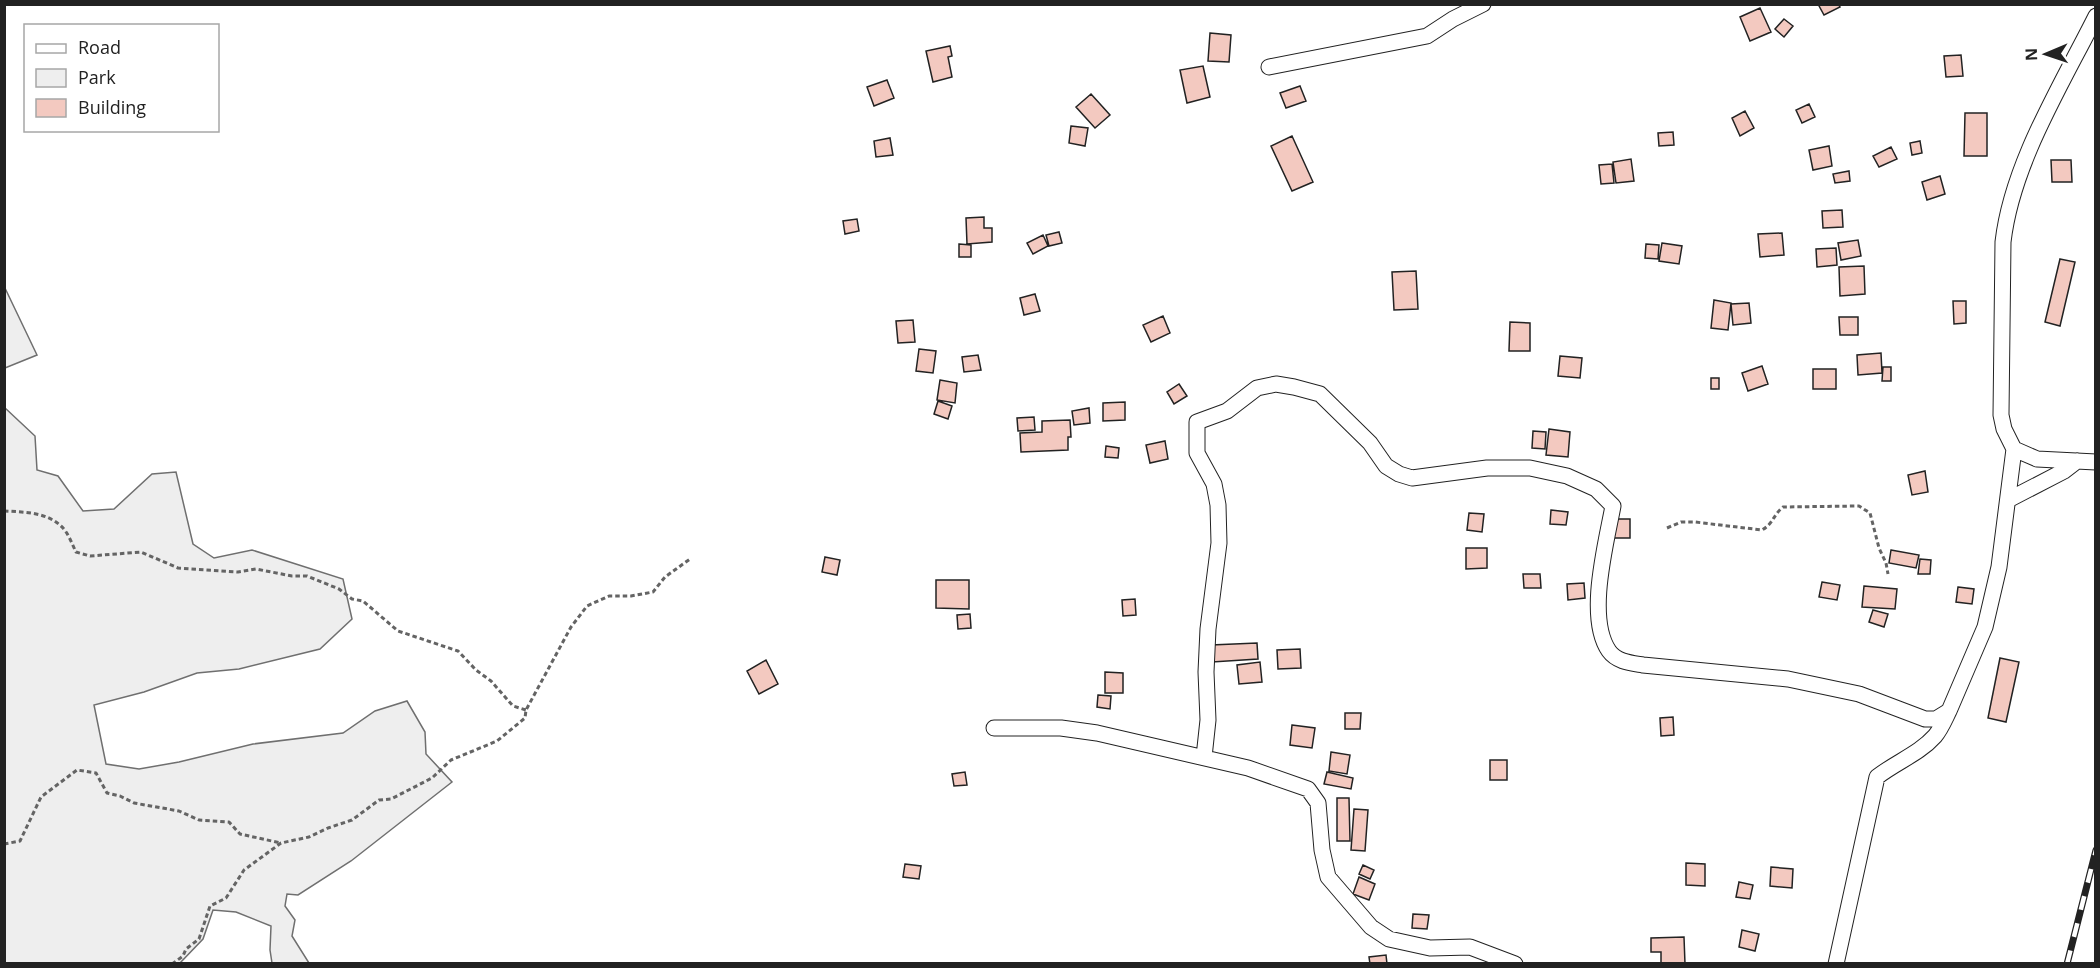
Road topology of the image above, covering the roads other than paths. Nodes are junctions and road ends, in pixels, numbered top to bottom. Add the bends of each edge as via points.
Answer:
1 (1482, 4) edge
2 (2096, 16) edge
3 (1269, 67) dead end
4 (2014, 449) junction
5 (2077, 461) junction
6 (2096, 462) edge
7 (2008, 500) junction
8 (1949, 711) junction
9 (994, 728) dead end
10 (1204, 757) junction
11 (1515, 963) edge
12 (1836, 963) edge

1 - 3 street via 1427,36
2 - 4 street via 2049,107 2016,182 2006,217 2001,415
4 - 5 street via 2037,459
4 - 7 street
5 - 6 street
5 - 7 street
7 - 8 street via 1999,567 1985,627
8 - 10 street via 1936,719 1925,719 1859,694 1788,678 1620,660 1610,652 1601,634 1597,600 1613,506 1596,489 1568,476 1530,468 1487,468 1412,478 1399,474 1386,466 1370,443 1320,394 1276,384 1257,388 1227,411 1197,422 1197,453 1214,484 1218,505 1219,543 1208,629
8 - 12 street via 1937,735 1877,777
9 - 10 street via 1061,728
10 - 11 street via 1308,789 1318,803 1328,877 1371,927 1389,939 1430,948 1470,947

